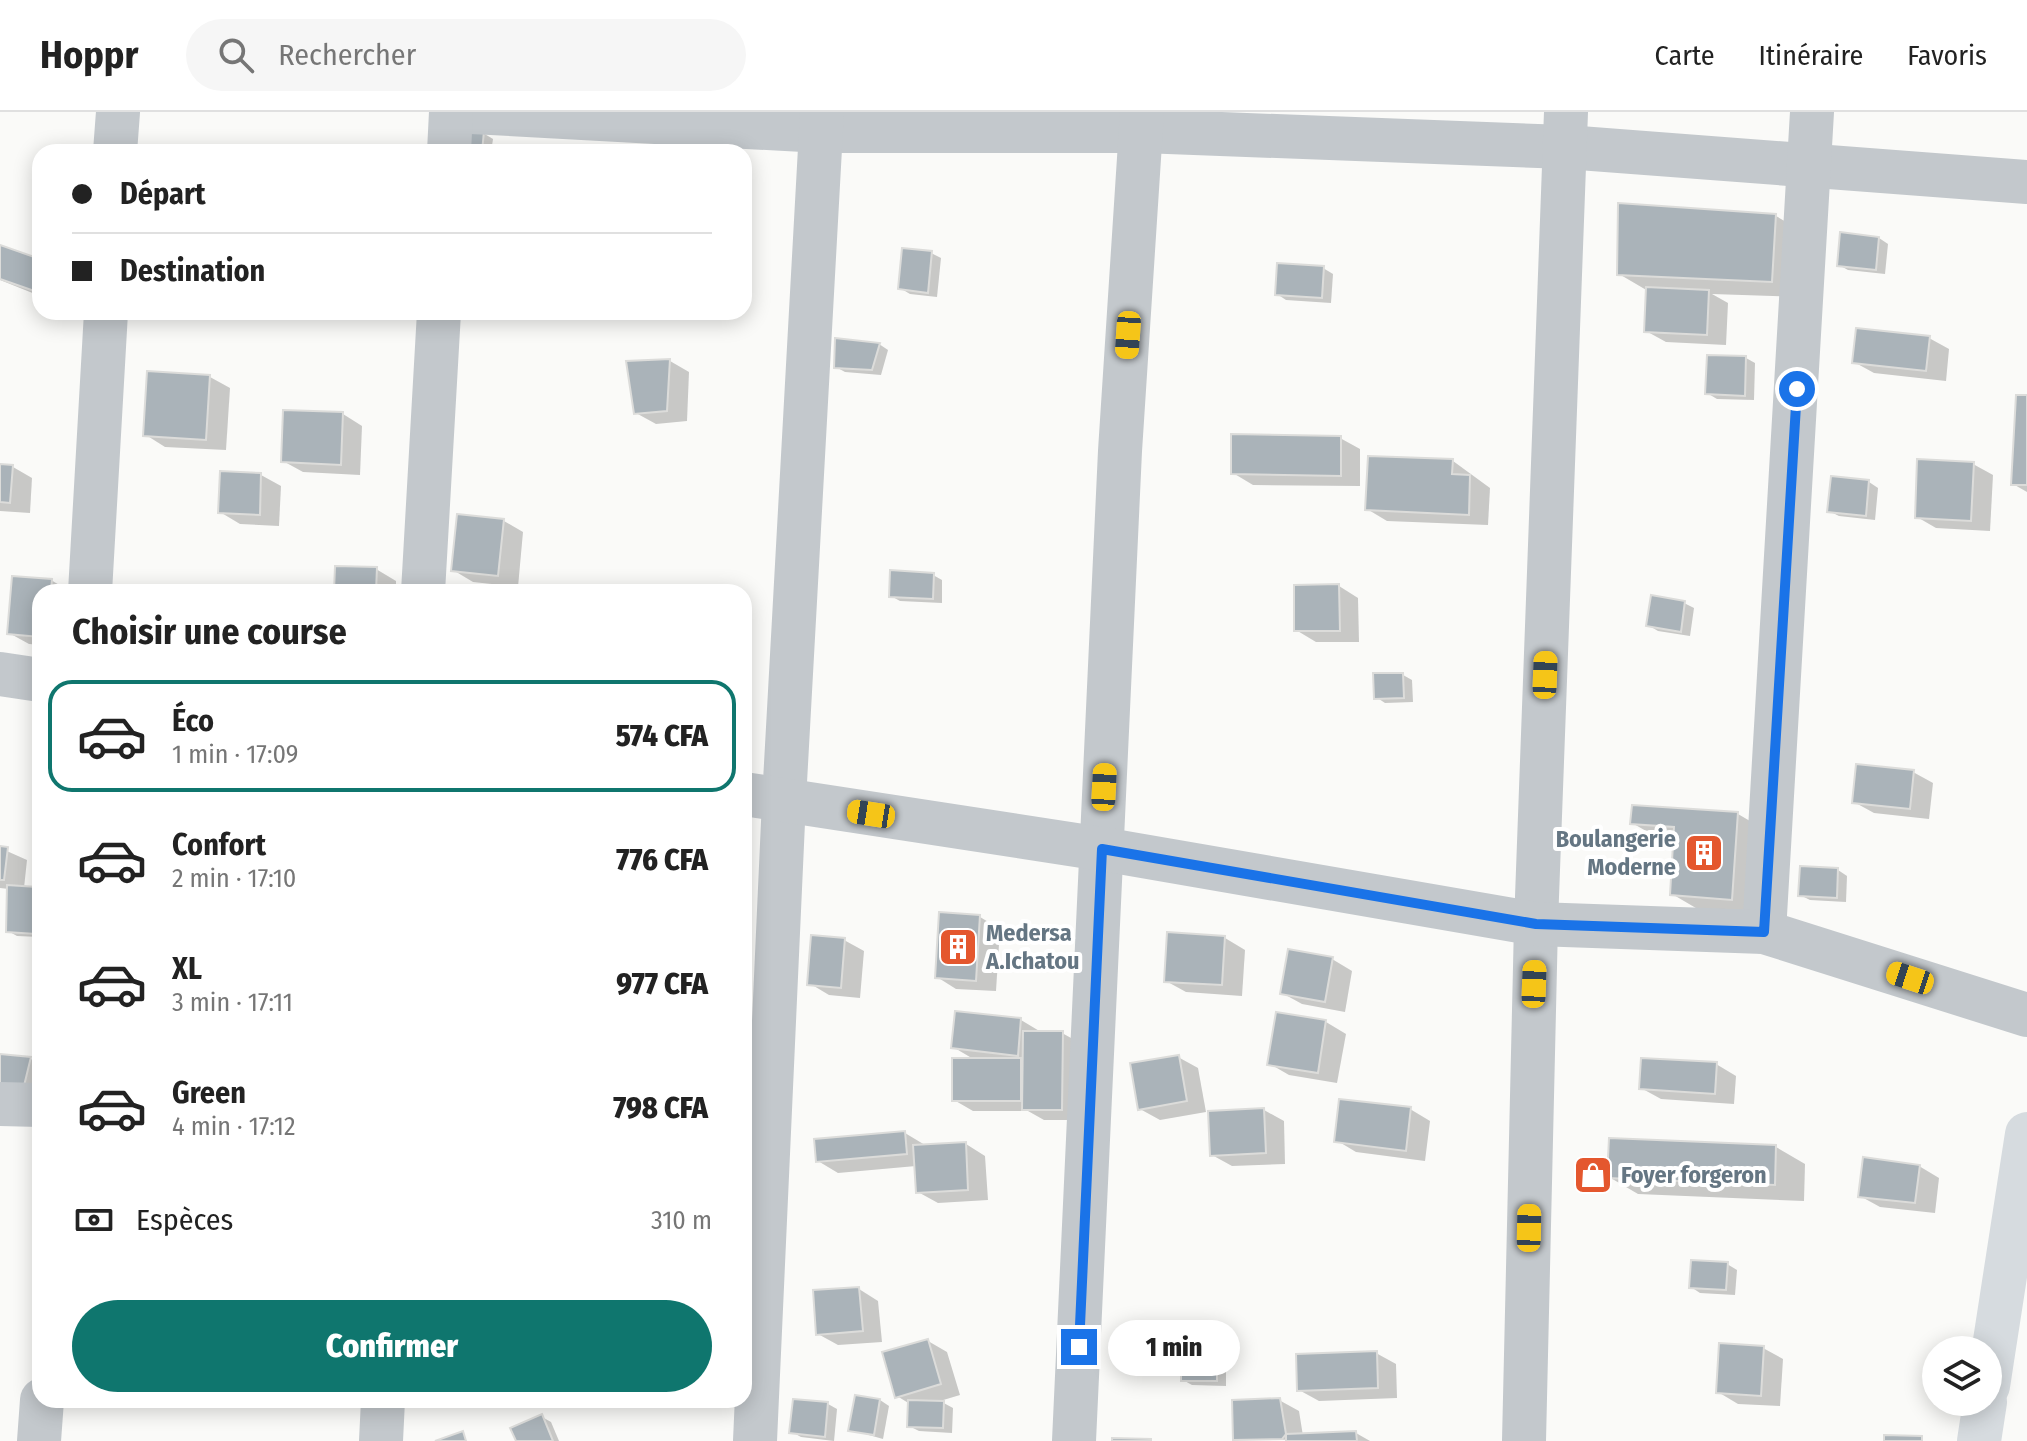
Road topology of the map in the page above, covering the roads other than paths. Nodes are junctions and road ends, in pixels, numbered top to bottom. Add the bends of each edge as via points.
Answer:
1 (118, 112) edge
2 (451, 112) edge
3 (472, 112) edge
4 (1812, 112) edge
5 (822, 121) edge
6 (1142, 121) edge
7 (1566, 130) edge
8 (116, 144) edge
9 (449, 144) edge
10 (1810, 166) junction
11 (2027, 182) edge
12 (106, 320) edge
13 (439, 320) edge
14 (90, 584) edge
15 (423, 584) edge
16 (0, 674) edge
17 (32, 679) edge
18 (764, 797) edge
19 (1102, 849) junction
20 (1536, 924) junction
21 (1764, 932) junction
22 (2027, 1015) edge
23 (0, 1104) edge
24 (32, 1105) edge
25 (2027, 1134) edge
26 (756, 1169) edge
27 (1996, 1336) edge
28 (41, 1408) edge
29 (383, 1408) edge
30 (1983, 1416) edge
31 (39, 1441) edge
32 (381, 1441) edge
33 (755, 1441) edge
34 (1074, 1441) edge
35 (1524, 1441) edge
36 (1979, 1441) edge

1 - 8 street
2 - 9 street
3 - 5 street
4 - 10 street
5 - 6 street
5 - 18 street
6 - 7 street
6 - 19 street
7 - 10 street
7 - 20 street
10 - 11 street
10 - 21 street
12 - 14 street
13 - 15 street
16 - 17 street
18 - 19 street
18 - 26 street
19 - 20 street
19 - 34 street
20 - 21 street
20 - 35 street
21 - 22 street
23 - 24 street
25 - 27 main road
26 - 33 street
28 - 31 street
29 - 32 street
30 - 36 main road

